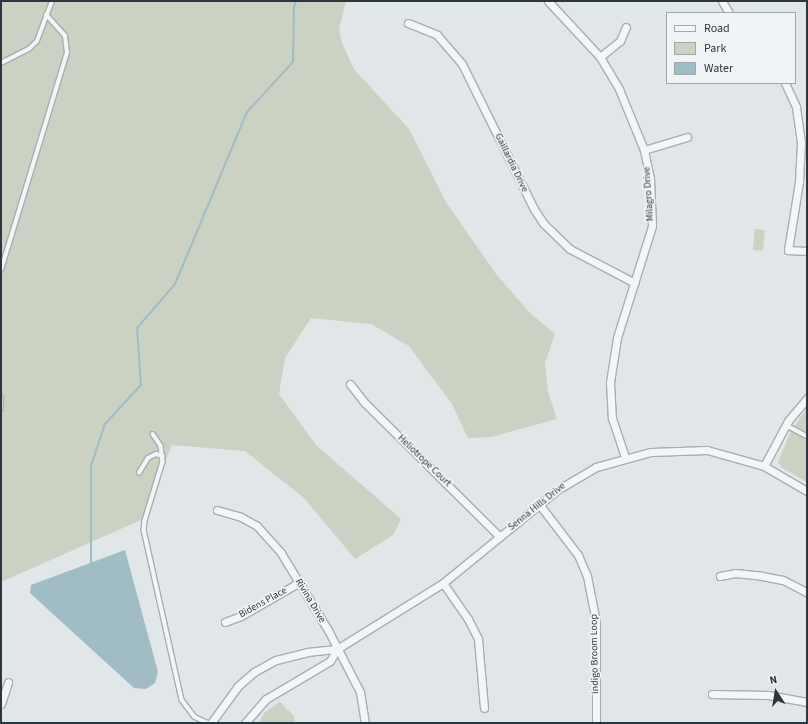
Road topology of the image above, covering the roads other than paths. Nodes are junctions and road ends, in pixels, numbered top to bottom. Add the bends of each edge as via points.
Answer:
1 (52, 1) edge
2 (548, 1) edge
3 (722, 1) edge
4 (728, 12) edge
5 (46, 15) junction
6 (408, 23) dead end
7 (626, 27) dead end
8 (600, 57) junction
9 (1, 63) edge
10 (785, 84) edge
11 (687, 137) dead end
12 (644, 150) junction
13 (807, 251) edge
14 (1, 270) edge
15 (635, 283) junction
16 (350, 384) dead end
17 (1, 397) edge
18 (807, 398) edge
19 (1, 409) edge
20 (786, 425) junction
21 (153, 434) dead end
22 (807, 436) edge
23 (163, 456) junction
24 (625, 457) junction
25 (764, 466) junction
26 (139, 473) dead end
27 (807, 491) edge
28 (539, 504) junction
29 (217, 510) dead end
30 (500, 537) junction
31 (720, 576) dead end
32 (300, 582) junction
33 (442, 583) junction
34 (807, 592) edge
35 (225, 622) dead end
36 (337, 649) junction
37 (8, 682) dead end
38 (712, 694) dead end
39 (807, 702) edge
40 (1, 704) edge
41 (484, 708) dead end
42 (208, 723) edge
43 (211, 723) edge
44 (245, 723) edge
45 (365, 723) edge
46 (596, 723) edge

1 - 5 lane
2 - 8 street, Milagro Drive
3 - 4 street
5 - 9 lane via 37,41 29,49
5 - 14 lane via 65,36 67,53
6 - 15 street, Gaillardia Drive via 437,35 462,64 543,223 570,249
7 - 8 street via 620,41
8 - 12 street, Milagro Drive via 622,95
10 - 13 street via 796,107 801,143 799,182 788,250
11 - 12 street
12 - 15 street, Milagro Drive via 650,178 652,226
15 - 24 street, Milagro Drive via 617,338 610,382 612,418
16 - 30 street, Heliotrope Court via 365,403
17 - 19 lane
18 - 20 street
20 - 22 lane
20 - 25 street
21 - 23 lane via 161,446
23 - 26 lane via 156,454 148,458
23 - 42 lane via 144,530 182,700 195,717
24 - 25 street, Senna Hills Drive via 651,452 701,450
24 - 28 street, Senna Hills Drive via 570,480
25 - 27 street, Senna Hills Drive
28 - 30 street, Senna Hills Drive
28 - 46 street, Indigo Broom Loop via 578,555 588,581 596,622
29 - 32 street, Rivina Drive via 241,517 257,526 281,553
30 - 33 street, Senna Hills Drive
31 - 34 street via 762,576 783,580
32 - 35 street, Bidens Place via 241,616
32 - 36 street, Rivina Drive
33 - 36 street, Senna Hills Drive
33 - 41 street via 475,629
36 - 43 street, Senna Hills Drive via 307,652 276,660 254,672 238,686
36 - 44 street, Senna Hills Drive via 330,660 266,699
36 - 45 street, Rivina Drive via 360,692
37 - 40 street
38 - 39 street via 768,695

